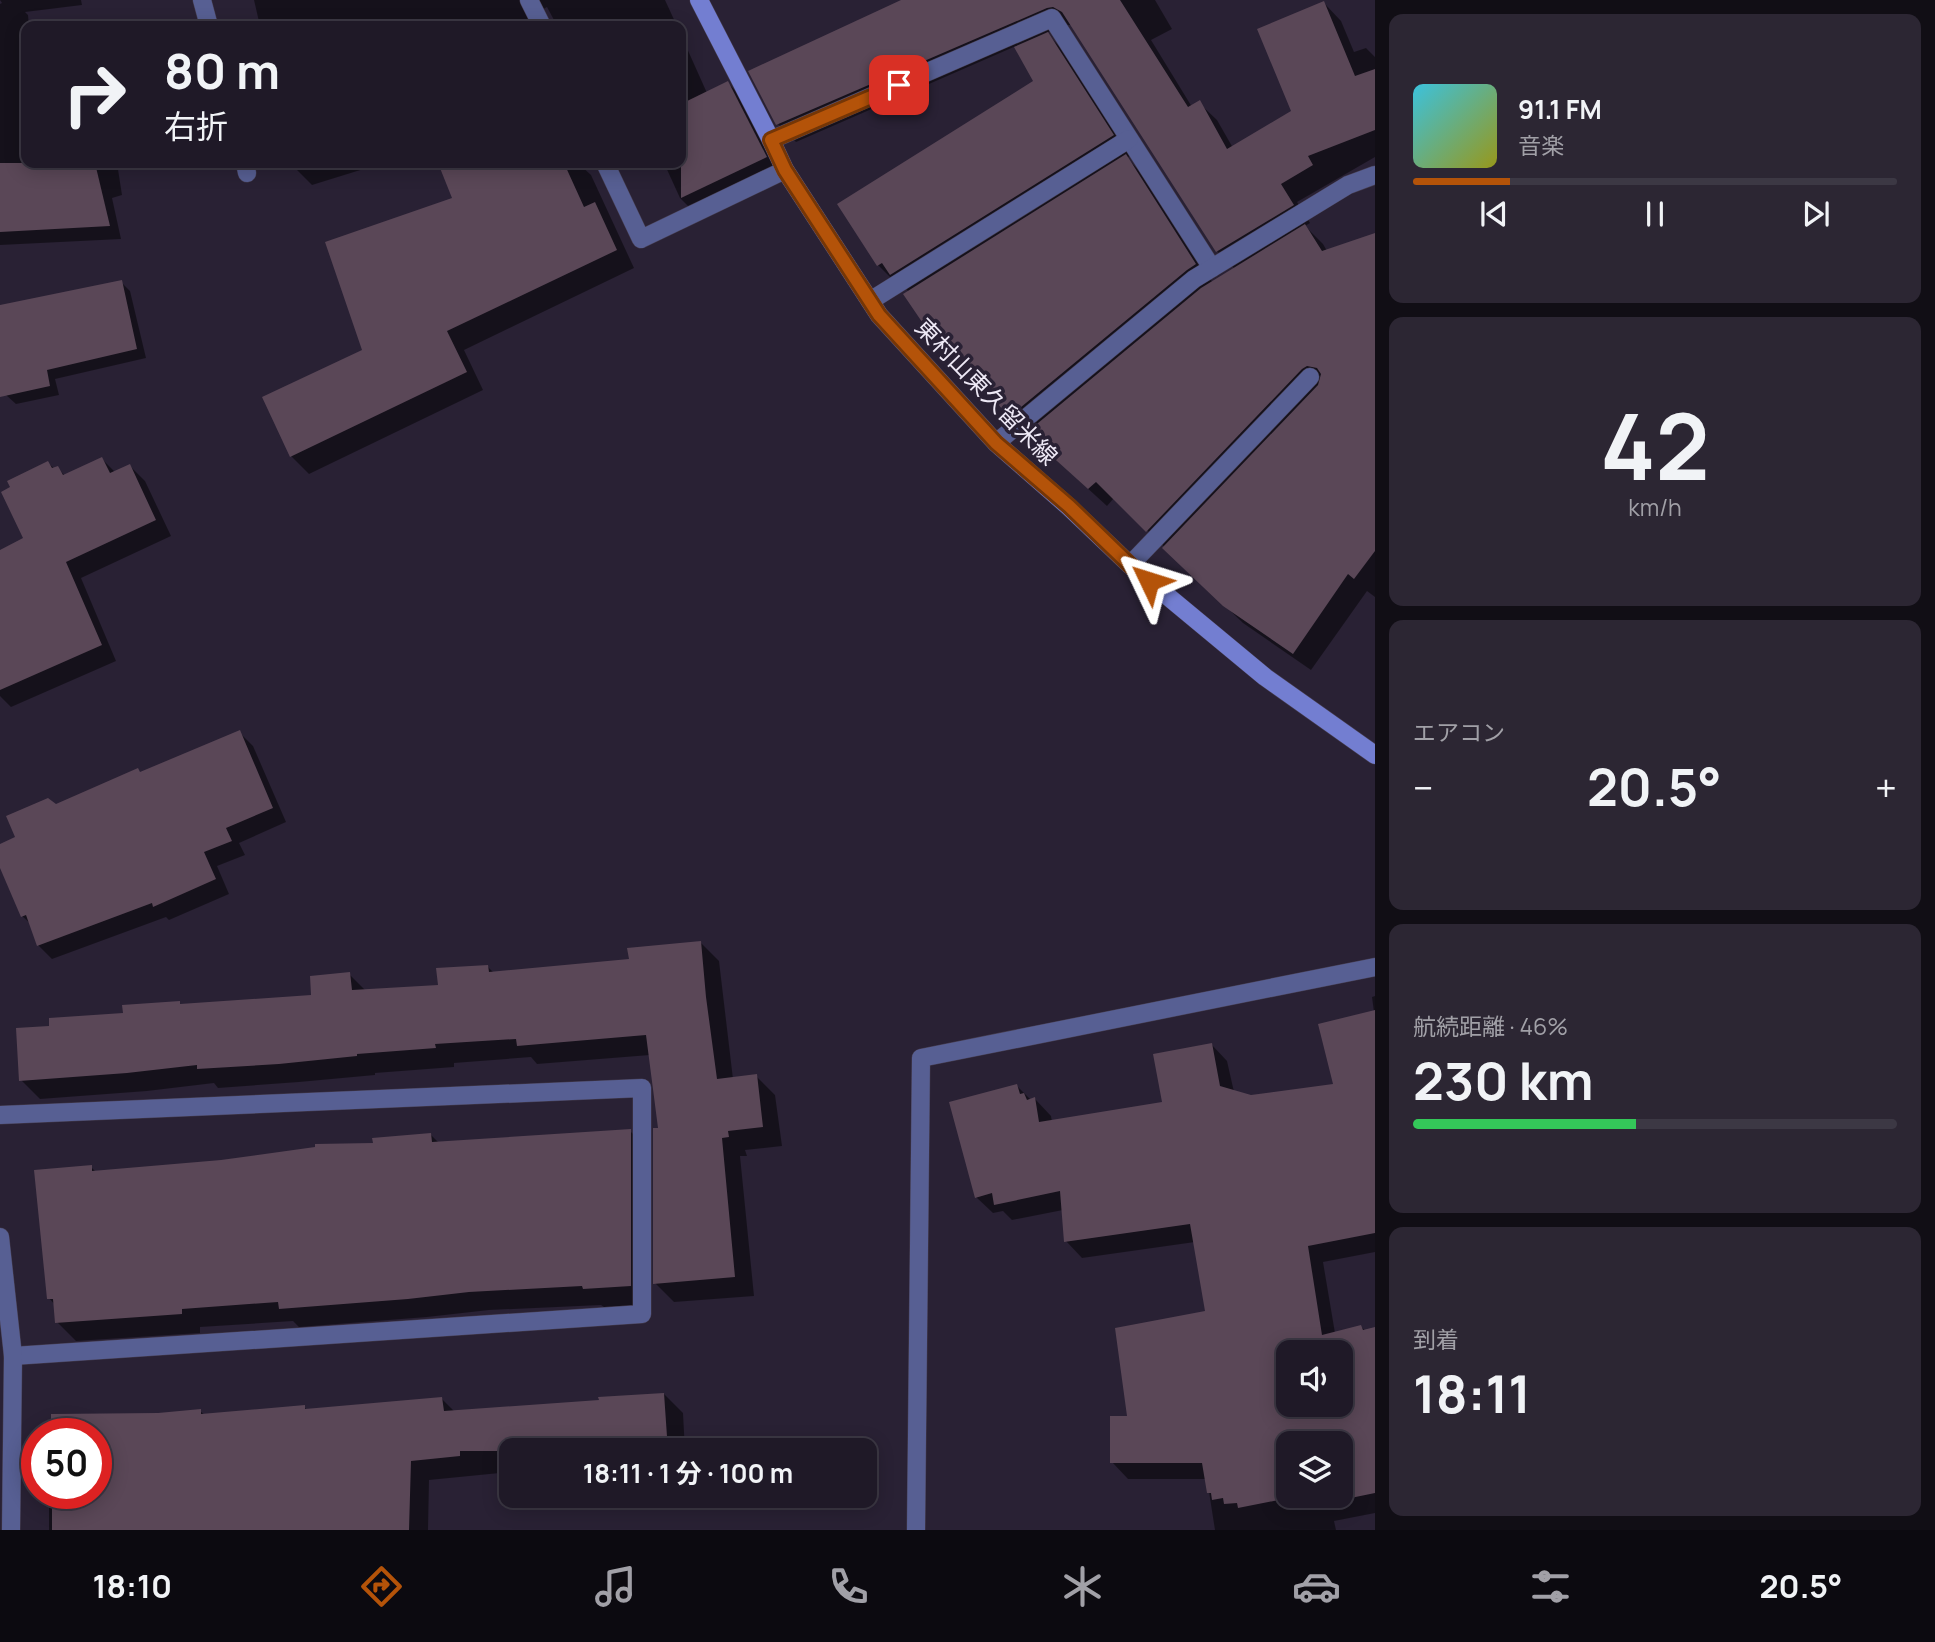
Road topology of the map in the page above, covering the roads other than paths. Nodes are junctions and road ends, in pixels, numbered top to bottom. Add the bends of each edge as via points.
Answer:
1 (202, 0) edge
2 (529, 0) edge
3 (699, 0) edge
4 (208, 21) edge
5 (540, 21) edge
6 (1129, 139) junction
7 (771, 140) junction
8 (608, 168) edge
9 (785, 170) junction
10 (1375, 175) edge
11 (1212, 268) junction
12 (870, 301) junction
13 (1310, 377) dead end
14 (996, 443) junction
15 (1130, 565) junction
16 (1375, 755) edge
17 (1375, 967) edge
18 (0, 1115) edge
19 (0, 1237) edge
20 (13, 1356) junction
21 (11, 1530) edge
22 (916, 1530) edge

1 - 4 street
2 - 5 street
3 - 7 main road, 東村山東久留米線
6 - 7 street via 1052,18
6 - 11 street
6 - 12 street
7 - 9 main road, 東村山東久留米線
8 - 9 street via 641,239
9 - 12 main road, 東村山東久留米線
10 - 11 street via 1348,185
11 - 14 street
12 - 14 main road, 東村山東久留米線
13 - 15 street
14 - 15 main road, 東村山東久留米線
15 - 16 main road, 東村山東久留米線 via 1265,677
17 - 22 street via 920,1058
18 - 20 street via 642,1088 642,1314
19 - 20 street
20 - 21 street

